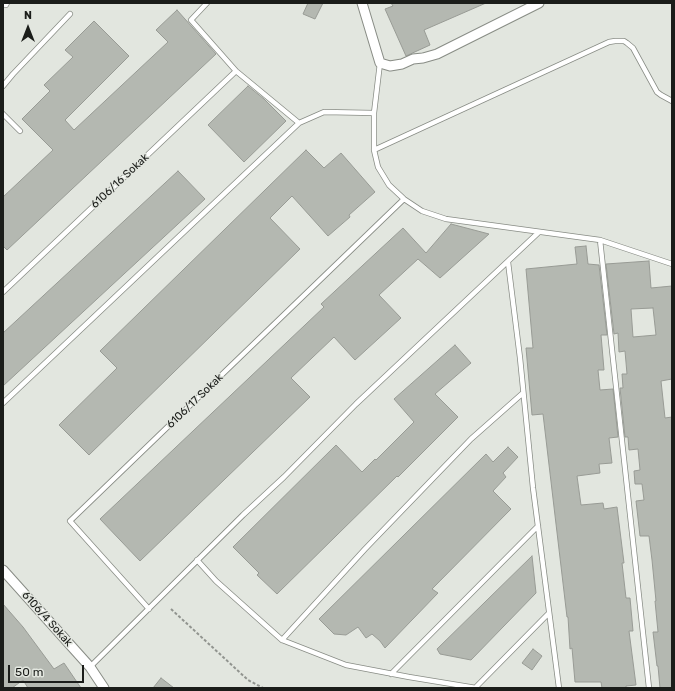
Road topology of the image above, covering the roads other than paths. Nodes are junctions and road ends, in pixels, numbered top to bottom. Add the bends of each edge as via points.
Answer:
1 (7, 3) edge
2 (207, 3) edge
3 (362, 3) edge
4 (539, 3) edge
5 (3, 4) edge
6 (70, 14) dead end
7 (380, 63) junction
8 (236, 71) junction
9 (3, 86) edge
10 (672, 101) edge
11 (374, 113) junction
12 (3, 114) edge
13 (299, 123) junction
14 (20, 131) dead end
15 (374, 150) junction
16 (404, 199) junction
17 (540, 232) junction
18 (600, 240) junction
19 (508, 262) junction
20 (672, 264) edge
21 (3, 292) edge
22 (523, 393) junction
23 (3, 403) edge
24 (538, 526) junction
25 (197, 560) junction
26 (3, 570) edge
27 (149, 609) junction
28 (549, 614) junction
29 (282, 640) junction
30 (90, 667) junction
31 (391, 674) junction
32 (104, 688) edge
33 (476, 688) edge
34 (559, 688) edge
35 (649, 688) edge

1 - 5 lane
2 - 8 lane via 190,20
3 - 7 street
4 - 7 street via 437,54 390,66
6 - 9 lane
7 - 11 lane
8 - 13 lane
8 - 21 lane, 6106/16 Sokak
10 - 15 lane via 657,92 633,48 624,41 615,41
11 - 13 lane via 324,112
11 - 15 lane
12 - 14 lane
13 - 23 lane
15 - 16 lane via 378,167 389,185
16 - 17 lane via 422,211 446,218
16 - 27 lane, 6106/17 Sokak via 70,521
17 - 18 lane
17 - 19 lane
18 - 20 lane
18 - 35 lane
19 - 22 lane
19 - 25 lane via 356,404
22 - 24 lane
22 - 29 lane via 466,444
24 - 28 lane
24 - 31 lane
25 - 27 lane
25 - 29 lane via 216,581
26 - 30 street, 6106/4 Sokak
27 - 30 lane
28 - 33 lane
28 - 34 lane
29 - 31 lane via 346,665
30 - 32 street, 6106/4 Sokak
31 - 33 lane

